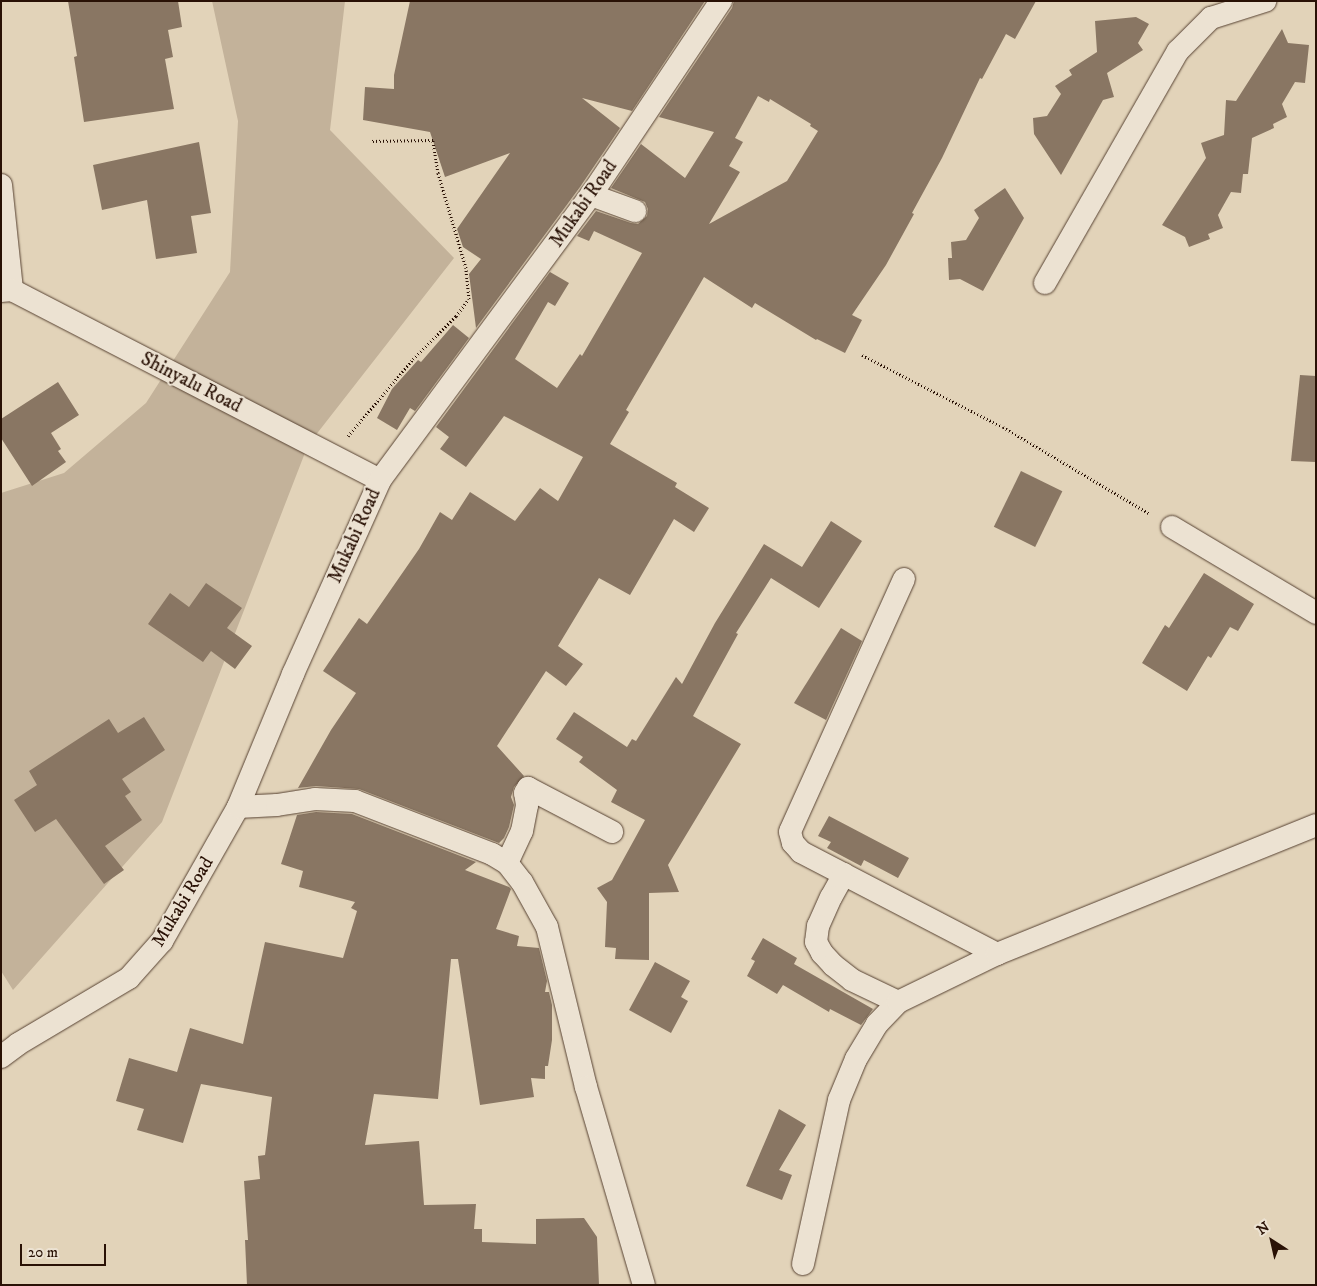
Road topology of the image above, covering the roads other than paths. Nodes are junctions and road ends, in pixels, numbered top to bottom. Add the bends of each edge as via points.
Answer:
1 (721, 1) edge
2 (1265, 1) edge
3 (1, 186) edge
4 (591, 196) junction
5 (635, 211) dead end
6 (1045, 283) dead end
7 (7, 290) edge
8 (380, 480) junction
9 (1172, 527) road end
10 (904, 579) dead end
11 (1316, 613) edge
12 (238, 807) junction
13 (1316, 825) edge
14 (612, 832) dead end
15 (507, 863) junction
16 (844, 874) junction
17 (997, 954) junction
18 (898, 1002) junction
19 (1, 1057) edge
20 (803, 1264) dead end
21 (644, 1285) edge

1 - 4 street, Mukabi Road
2 - 6 street via 1211,18 1178,51
3 - 7 street
4 - 5 street
4 - 8 street, Mukabi Road
7 - 8 street, Shinyalu Road
8 - 12 street, Mukabi Road via 293,674
9 - 11 street
10 - 16 street via 790,832 802,852
12 - 15 street via 315,799 355,801 492,854
12 - 19 street, Mukabi Road via 188,899 148,960 129,978
13 - 17 street
14 - 15 street via 528,788 522,831
15 - 21 street via 522,882 547,927 586,1087
16 - 17 street
16 - 18 street via 818,926 816,942 833,965 852,980
17 - 18 street
18 - 20 street via 878,1024 856,1059 839,1100

